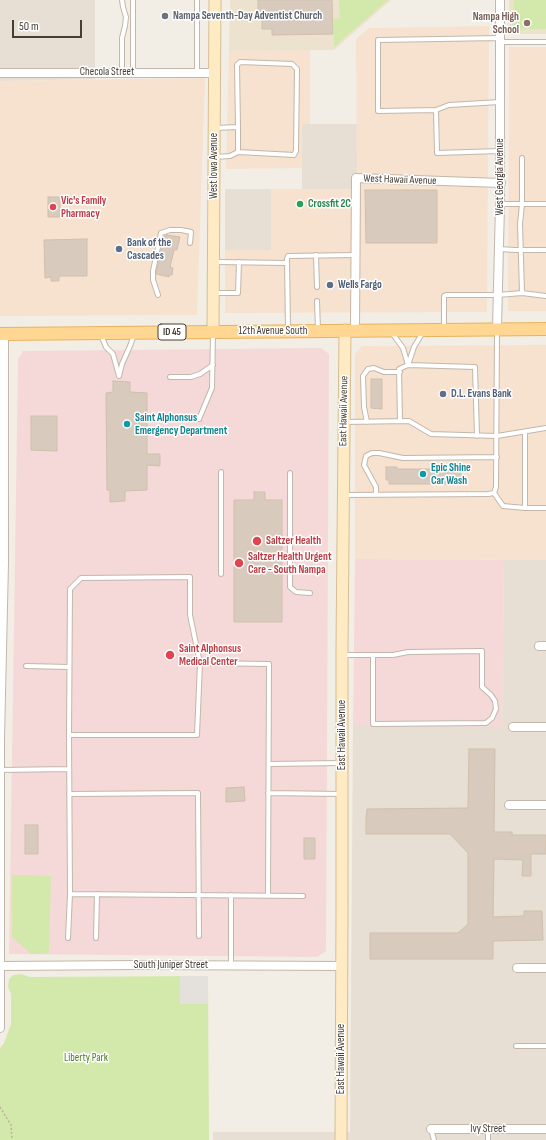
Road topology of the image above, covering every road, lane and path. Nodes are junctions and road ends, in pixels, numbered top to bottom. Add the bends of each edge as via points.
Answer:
1 (122, 0) edge
2 (133, 0) edge
3 (197, 0) edge
4 (215, 0) edge
5 (500, 0) edge
6 (500, 40) junction
7 (546, 42) edge
8 (122, 72) junction
9 (133, 72) junction
10 (197, 72) junction
11 (215, 72) junction
12 (0, 74) edge
13 (500, 102) junction
14 (436, 110) junction
15 (238, 127) junction
16 (214, 128) junction
17 (500, 151) junction
18 (238, 152) junction
19 (214, 157) junction
20 (522, 158) dead end
21 (501, 183) junction
22 (500, 204) junction
23 (522, 204) junction
24 (546, 204) edge
25 (190, 243) dead end
26 (499, 249) junction
27 (520, 250) junction
28 (546, 250) edge
29 (316, 255) junction
30 (355, 255) junction
31 (214, 262) junction
32 (239, 262) junction
33 (286, 263) junction
34 (317, 287) dead end
35 (214, 293) junction
36 (522, 294) junction
37 (158, 295) dead end
38 (498, 295) junction
39 (546, 296) edge
40 (317, 301) dead end
41 (444, 329) junction
42 (497, 329) junction
43 (546, 329) edge
44 (288, 330) junction
45 (318, 330) junction
46 (350, 330) junction
47 (389, 330) junction
48 (425, 330) junction
49 (213, 331) junction
50 (100, 332) junction
51 (135, 332) junction
52 (2, 334) edge
53 (213, 365) junction
54 (408, 365) junction
55 (400, 372) junction
56 (170, 377) dead end
57 (199, 419) dead end
58 (400, 421) junction
59 (344, 422) junction
60 (367, 422) junction
61 (546, 428) edge
62 (525, 433) junction
63 (477, 436) junction
64 (497, 436) junction
65 (497, 457) junction
66 (221, 472) dead end
67 (290, 472) dead end
68 (494, 493) junction
69 (343, 495) junction
70 (376, 495) junction
71 (525, 508) junction
72 (546, 508) edge
73 (221, 574) dead end
74 (310, 593) dead end
75 (342, 655) junction
76 (373, 655) junction
77 (200, 663) junction
78 (26, 666) dead end
79 (69, 667) junction
80 (513, 727) dead end
81 (546, 727) edge
82 (0, 732) edge
83 (69, 735) junction
84 (342, 763) junction
85 (269, 764) junction
86 (69, 768) junction
87 (0, 770) edge
88 (268, 793) junction
89 (69, 794) junction
90 (342, 794) junction
91 (508, 805) dead end
92 (546, 805) edge
93 (70, 894) junction
94 (97, 894) junction
95 (198, 895) junction
96 (231, 895) junction
97 (268, 896) junction
98 (303, 896) dead end
99 (199, 936) dead end
100 (68, 938) dead end
101 (96, 938) dead end
102 (231, 965) junction
103 (0, 966) edge
104 (342, 966) junction
105 (517, 968) dead end
106 (546, 968) edge
107 (0, 1028) edge
108 (516, 1046) dead end
109 (546, 1046) edge
110 (0, 1107) edge
111 (431, 1129) joint
112 (488, 1129) junction
113 (546, 1130) edge
114 (12, 1140) edge
115 (341, 1140) edge
116 (434, 1140) edge
117 (488, 1140) edge

1 - 8 lane via 126,17 122,38
2 - 9 lane
3 - 10 lane
4 - 11 street, West Iowa Avenue
5 - 6 street, West Georgia Avenue
6 - 7 lane
6 - 13 street, West Georgia Avenue
6 - 14 lane via 378,40 378,111
8 - 9 street, Checola Street
8 - 12 street, Checola Street
9 - 10 street, Checola Street
10 - 11 street, Checola Street
11 - 16 street, West Iowa Avenue
13 - 14 lane via 449,105
13 - 17 street, West Georgia Avenue
14 - 17 lane via 437,153
15 - 16 lane
15 - 18 lane
15 - 18 lane via 237,65 240,62 292,64 297,70 294,155
16 - 19 street, West Iowa Avenue
17 - 21 street, West Georgia Avenue
18 - 19 lane via 230,156
19 - 31 street, West Iowa Avenue
20 - 23 lane
21 - 22 street, West Georgia Avenue
21 - 30 street, West Hawaii Avenue via 356,178
22 - 23 lane
22 - 26 street, West Georgia Avenue
23 - 24 lane
23 - 27 lane
25 - 37 lane via 191,232 170,230 161,233 153,271
26 - 27 lane
26 - 38 street, West Georgia Avenue
27 - 28 lane
27 - 36 lane
29 - 30 lane
29 - 33 lane via 288,256
29 - 34 lane
30 - 46 street, West Hawaii Avenue
31 - 32 lane
31 - 35 street, West Iowa Avenue
32 - 33 lane
32 - 35 lane via 238,293
33 - 44 lane
35 - 49 street, West Iowa Avenue
36 - 38 lane
36 - 39 lane
38 - 41 lane via 444,296
38 - 42 street, West Georgia Avenue
40 - 45 lane
41 - 42 main road, 12th Avenue South / ID 45
41 - 48 main road, 12th Avenue South / ID 45
42 - 43 main road, 12th Avenue South / ID 45
42 - 64 lane
44 - 45 main road, 12th Avenue South / ID 45
44 - 49 main road, 12th Avenue South / ID 45
45 - 46 main road, 12th Avenue South / ID 45
46 - 47 main road, 12th Avenue South / ID 45
46 - 59 street, East Hawaii Avenue
47 - 48 main road, 12th Avenue South / ID 45
47 - 54 lane via 403,348
48 - 54 lane via 414,347
49 - 51 main road, 12th Avenue South / ID 45
49 - 53 lane
50 - 51 main road, 12th Avenue South / ID 45
50 - 51 lane via 106,347 113,354 119,376
50 - 52 main road, 12th Avenue South / ID 45
52 - 82 street via 4,563
53 - 56 lane via 191,377
53 - 57 lane via 212,388
54 - 55 lane via 399,369
54 - 63 lane via 475,367
55 - 58 lane
55 - 60 lane via 384,372 374,368 368,369 363,376
58 - 60 lane
58 - 63 lane via 409,421 431,434
59 - 60 lane
59 - 69 street, East Hawaii Avenue
61 - 62 lane
62 - 64 lane
62 - 71 lane
63 - 64 lane
64 - 65 lane
65 - 68 lane
65 - 70 lane via 404,458 372,453 366,456 364,465 376,487
66 - 73 lane
67 - 74 lane via 290,587 296,592
68 - 70 lane
68 - 71 lane via 503,506
69 - 70 lane
69 - 75 street, East Hawaii Avenue
71 - 72 lane
75 - 76 lane
75 - 84 street, East Hawaii Avenue
76 - 76 lane via 482,651 482,687 495,702 496,709 492,718 486,723 374,724
77 - 79 lane via 190,615 190,577 81,578 70,588
77 - 83 lane via 197,735
77 - 85 lane via 269,664
78 - 79 lane
79 - 83 lane
80 - 81 street
82 - 87 street
83 - 86 lane
84 - 85 lane
84 - 90 street, East Hawaii Avenue
85 - 88 lane
86 - 87 lane
86 - 89 lane
87 - 103 street
88 - 90 lane
88 - 97 lane
89 - 93 lane
89 - 95 lane via 198,793
90 - 104 street, East Hawaii Avenue
91 - 92 street
93 - 94 lane
93 - 100 lane
94 - 95 lane
94 - 101 lane
95 - 96 lane
95 - 99 lane
96 - 97 lane
96 - 102 lane
97 - 98 lane
102 - 103 street, South Juniper Street
102 - 104 street, South Juniper Street
103 - 107 street
104 - 115 street, East Hawaii Avenue
105 - 106 street
108 - 109 lane
110 - 114 path via 11,1125
111 - 112 street, Ivy Street
111 - 116 lane
112 - 113 street, Ivy Street
112 - 117 lane

